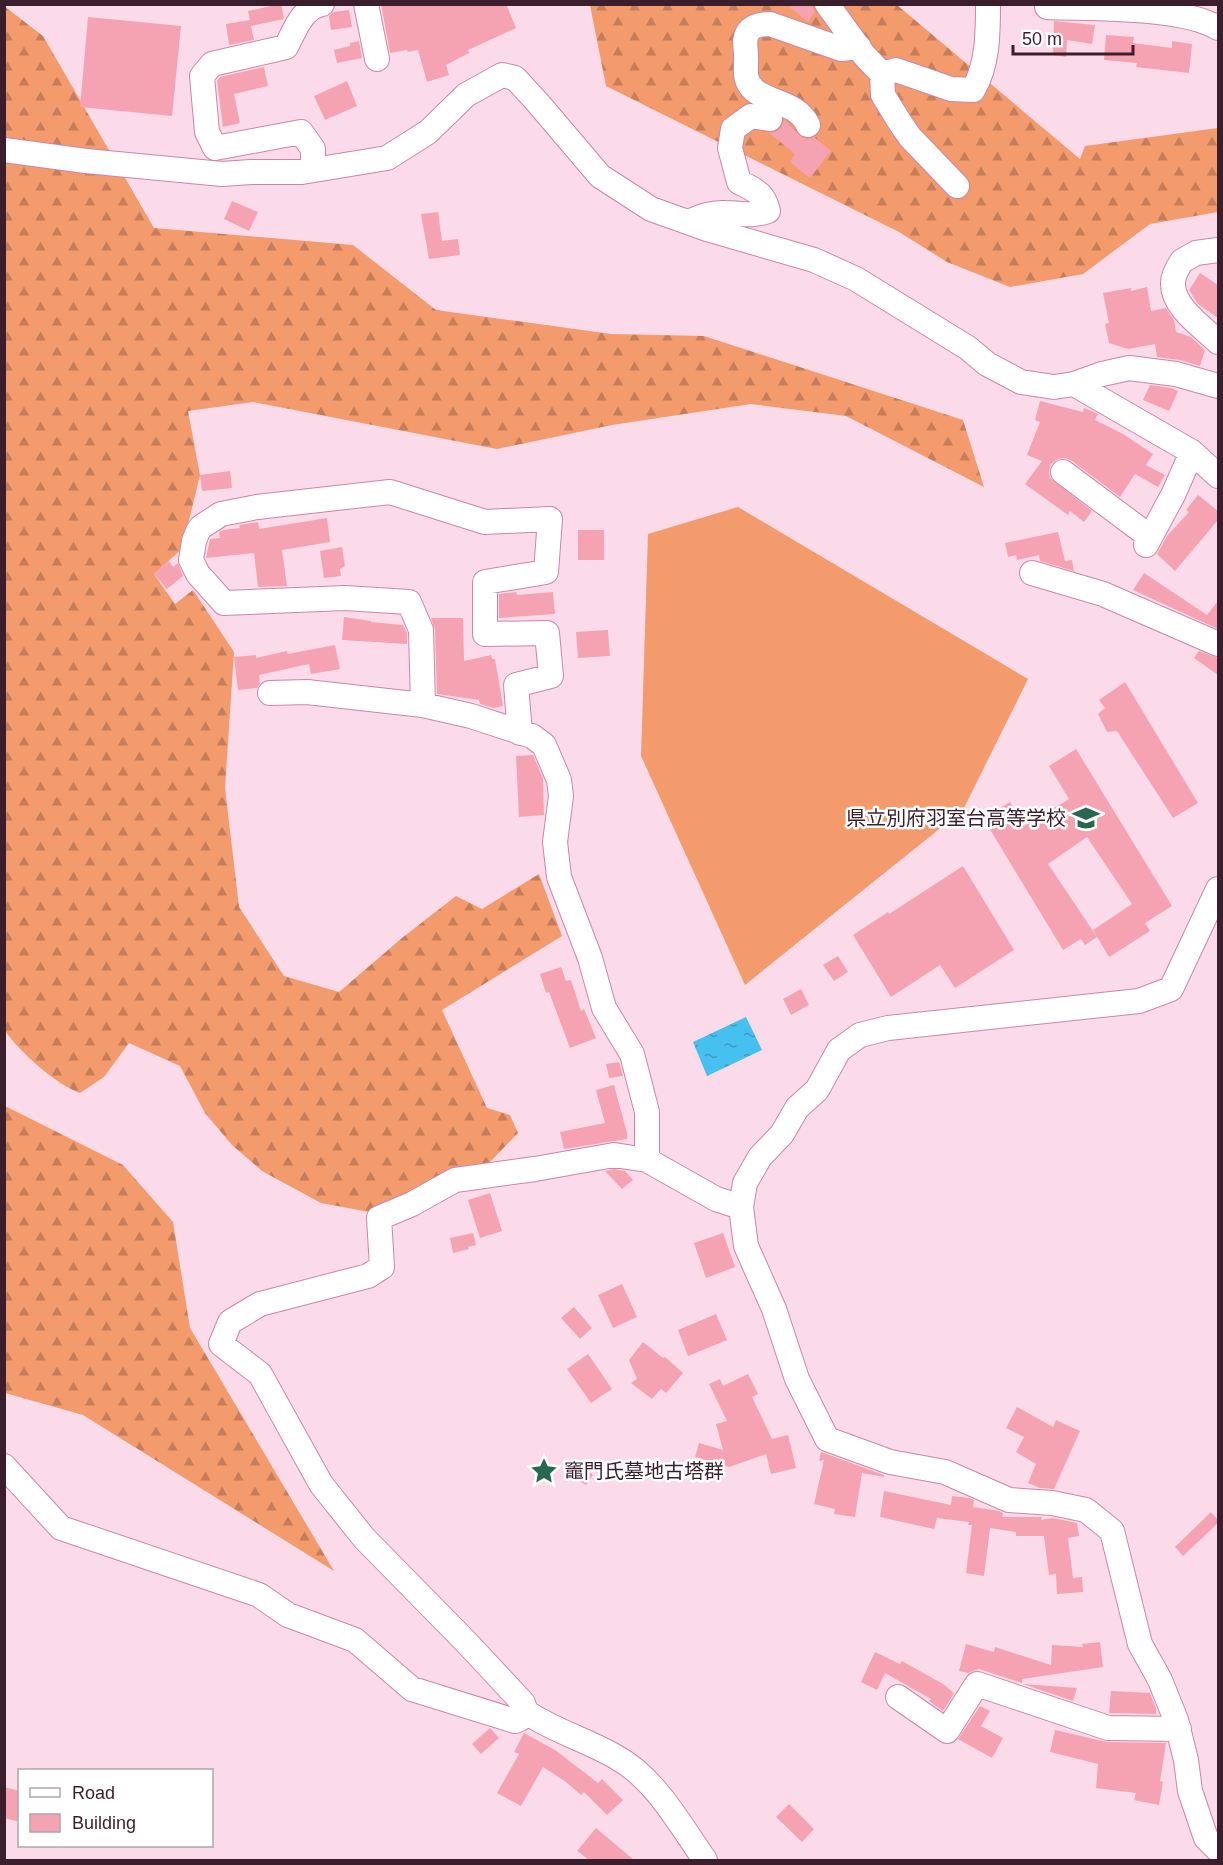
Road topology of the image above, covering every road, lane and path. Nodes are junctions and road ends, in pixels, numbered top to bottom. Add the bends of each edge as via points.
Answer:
1 (322, 4) edge
2 (366, 4) edge
3 (827, 4) edge
4 (988, 4) edge
5 (1047, 7) dead end
6 (1218, 28) edge
7 (859, 48) junction
8 (377, 59) dead end
9 (882, 74) junction
10 (770, 119) dead end
11 (808, 125) dead end
12 (4, 150) edge
13 (313, 170) junction
14 (957, 186) dead end
15 (688, 222) junction
16 (1218, 250) edge
17 (1218, 342) edge
18 (1074, 384) junction
19 (1218, 387) edge
20 (1192, 453) junction
21 (1063, 472) dead end
22 (1218, 476) edge
23 (1032, 573) dead end
24 (1218, 644) edge
25 (270, 693) dead end
26 (423, 705) junction
27 (519, 733) junction
28 (1218, 889) edge
29 (647, 1160) junction
30 (741, 1207) junction
31 (4, 1466) edge
32 (898, 1697) dead end
33 (526, 1712) junction
34 (1179, 1729) junction
35 (1218, 1850) edge
36 (705, 1860) edge

1 - 13 street via 301,18 286,46 212,64 202,76 207,132 215,148 301,132 313,149
2 - 8 street
3 - 7 street
4 - 9 street via 988,37 973,90 951,89 896,70
5 - 6 street via 1187,16
7 - 9 street
7 - 11 street via 841,49 770,24 749,30 744,41 747,82 756,91 788,105
9 - 14 street via 883,95 899,121
10 - 15 street via 751,116 733,129 730,148 739,182 765,199 768,212 753,216 708,214
12 - 13 street via 222,174
13 - 15 street via 387,158 428,132 466,95 502,75 515,78 600,176 651,209
15 - 18 street via 814,260 856,279 1021,382 1054,387
16 - 17 street via 1182,261 1173,283 1176,298
18 - 19 street via 1129,369 1176,374
18 - 20 street
20 - 21 street via 1148,541
20 - 22 street
23 - 24 street via 1103,594
25 - 26 street via 308,692
26 - 27 street
26 - 27 street via 422,630 408,602 345,598 224,603 191,560 201,527 221,514 257,507 390,492 485,522 550,519 546,572 485,582 485,634 547,633 551,676 516,685
27 - 29 street via 544,745 559,780 561,796 555,842 559,877 590,958 604,1008 632,1054 647,1112
28 - 30 street via 1172,990 1140,1001 888,1028 860,1035 838,1050 817,1089 797,1108 782,1134 760,1157 746,1183
29 - 30 street via 716,1199
29 - 33 street via 614,1155 455,1180 379,1218 382,1267 368,1276 260,1304 230,1322 221,1344 260,1374 321,1484 364,1538 476,1652 523,1703
30 - 34 street via 746,1246 774,1309 797,1379 827,1439 890,1462 945,1472 1008,1500 1086,1510 1112,1531 1140,1644 1160,1680
31 - 33 street via 62,1528 259,1595 288,1615 355,1640 412,1689 515,1721
32 - 34 street via 947,1731 976,1684 1108,1728
33 - 36 street via 541,1723 618,1757 651,1784
34 - 35 street via 1190,1791 1206,1839

